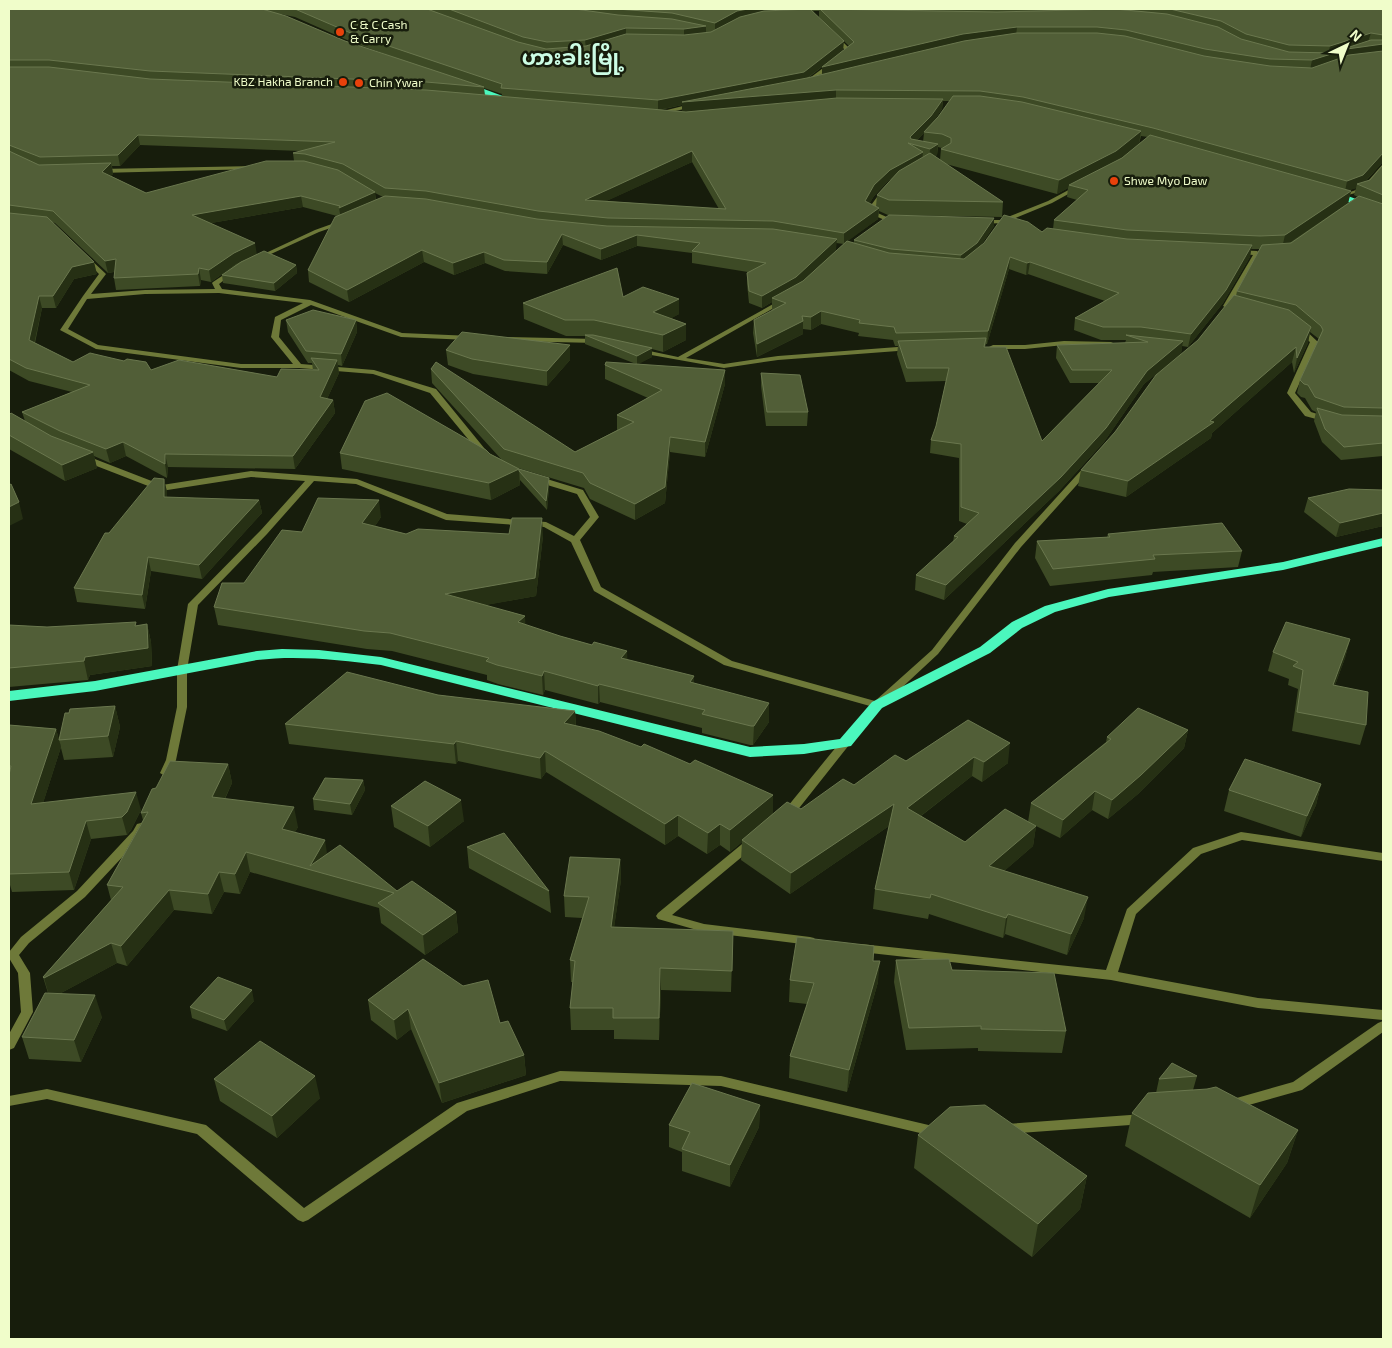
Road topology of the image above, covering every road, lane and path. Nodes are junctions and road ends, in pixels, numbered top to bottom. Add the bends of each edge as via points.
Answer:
1 (830, 32) edge
2 (824, 79) edge
3 (459, 83) edge
4 (806, 84) junction
5 (796, 86) edge
6 (485, 101) edge
7 (698, 105) edge
8 (650, 114) joint
9 (686, 116) edge
10 (1383, 166) edge
11 (261, 168) edge
12 (92, 172) edge
13 (892, 183) edge
14 (1084, 184) edge
15 (1318, 189) edge
16 (1343, 196) junction
17 (1358, 201) junction
18 (1350, 207) edge
19 (1383, 212) edge
20 (886, 219) junction
21 (350, 220) edge
22 (896, 220) edge
23 (972, 222) edge
24 (880, 224) edge
25 (1010, 225) edge
26 (999, 226) junction
27 (1228, 251) edge
28 (1266, 252) edge
29 (81, 253) edge
30 (1257, 253) junction
31 (248, 262) edge
32 (239, 267) edge
33 (219, 291) junction
34 (791, 295) edge
35 (85, 297) junction
36 (310, 302) junction
37 (1228, 305) junction
38 (1237, 308) edge
39 (1222, 313) edge
40 (1290, 321) edge
41 (476, 338) edge
42 (504, 339) edge
43 (603, 342) edge
44 (1120, 344) edge
45 (922, 348) edge
46 (988, 348) edge
47 (632, 349) edge
48 (679, 360) junction
49 (298, 366) junction
50 (1332, 421) edge
51 (78, 455) edge
52 (489, 459) edge
53 (1095, 459) edge
54 (523, 475) edge
55 (312, 478) junction
56 (575, 540) junction
57 (1383, 542) edge
58 (182, 670) junction
59 (9, 696) edge
60 (876, 705) junction
61 (845, 743) junction
62 (159, 786) edge
63 (145, 818) edge
64 (777, 822) edge
65 (762, 834) edge
66 (1383, 857) edge
67 (820, 943) edge
68 (848, 946) edge
69 (1111, 975) junction
70 (1383, 1015) edge
71 (1383, 1026) edge
72 (9, 1045) edge
73 (9, 1101) edge
74 (1216, 1110) edge
75 (1159, 1118) edge
76 (993, 1130) edge
77 (954, 1133) edge

1 - 4 street via 849,51
2 - 4 street
3 - 6 highway via 523,104
4 - 5 street
7 - 8 street
8 - 9 highway
10 - 16 street via 1364,189
11 - 12 street
13 - 20 street via 869,212
14 - 26 street
15 - 16 highway
16 - 17 highway
17 - 18 street
17 - 19 highway
20 - 22 street
20 - 24 street
21 - 31 street
23 - 26 street
25 - 26 street
27 - 30 street
28 - 30 street
29 - 35 street via 103,274
30 - 37 street
32 - 33 street via 215,283
33 - 35 street
33 - 36 street
34 - 48 street
35 - 49 street via 64,330 96,347 241,366
36 - 41 street via 400,335
36 - 49 street via 278,319 275,337
37 - 38 street
37 - 39 street
40 - 50 street via 1314,342 1291,393 1308,414
42 - 43 street
44 - 46 street via 1064,343
45 - 48 street via 778,358 724,366
47 - 48 street
49 - 52 street via 374,372 433,391
51 - 55 street via 161,488 251,474
53 - 60 street via 1018,545 935,652
54 - 56 street via 580,492 595,517
55 - 56 street via 357,482 446,517 546,525
55 - 58 street via 193,604
56 - 60 street via 597,589 728,663
57 - 60 highway via 1283,566 1108,594 1050,610 1017,625 985,650
58 - 59 highway via 42,694
58 - 61 highway via 248,656 281,653 329,655 381,662 750,752
58 - 62 street via 182,706 171,760
60 - 61 highway
61 - 64 street via 792,809
63 - 72 street via 138,832 81,894 13,955 24,973 27,1012
65 - 67 street via 662,916 704,928
66 - 69 street via 1241,836 1197,851 1131,912
68 - 69 street
69 - 70 street via 1258,1003
71 - 74 street via 1297,1086
73 - 77 street via 47,1094 201,1129 303,1216 462,1107 560,1076 721,1082
75 - 76 street

